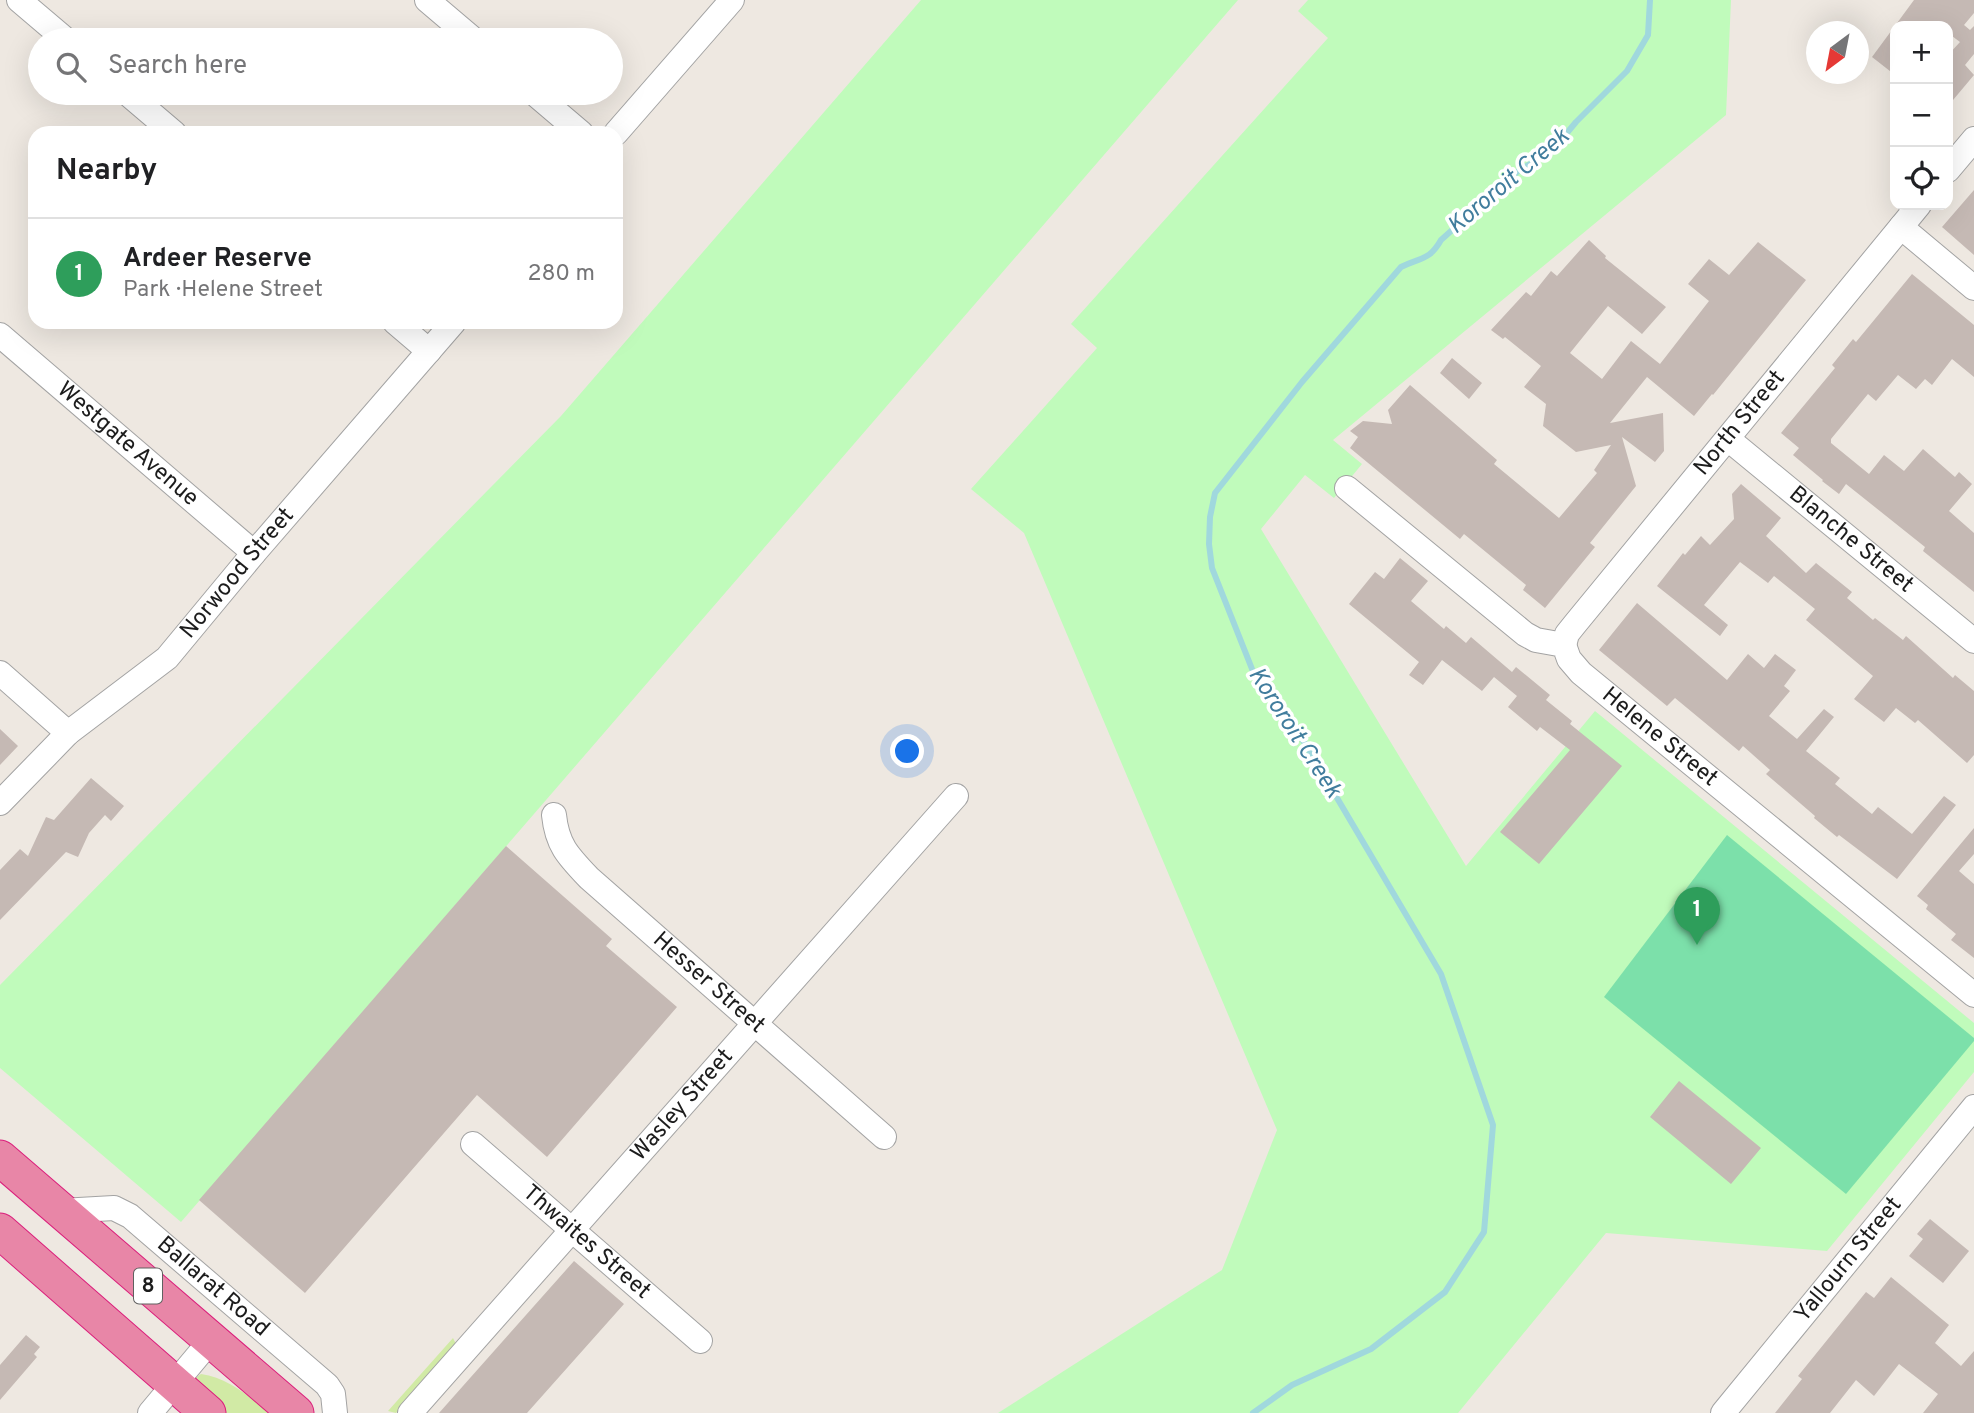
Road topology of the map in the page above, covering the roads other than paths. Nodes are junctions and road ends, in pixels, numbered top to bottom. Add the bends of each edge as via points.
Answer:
1 (19, 0) edge
2 (427, 0) edge
3 (732, 0) edge
4 (52, 28) edge
5 (460, 28) edge
6 (141, 105) edge
7 (548, 105) edge
8 (166, 126) edge
9 (573, 126) edge
10 (623, 126) edge
11 (1974, 139) edge
12 (1953, 164) edge
13 (1915, 210) edge
14 (1901, 227) junction
15 (1974, 288) edge
16 (403, 329) edge
17 (448, 329) edge
18 (0, 335) edge
19 (429, 351) junction
20 (1728, 439) junction
21 (1347, 488) dead end
22 (254, 553) junction
23 (1974, 641) edge
24 (1564, 645) junction
25 (0, 673) edge
26 (68, 733) junction
27 (956, 796) dead end
28 (0, 803) edge
29 (554, 814) dead end
30 (1974, 995) edge
31 (754, 1023) junction
32 (1974, 1107) edge
33 (884, 1137) dead end
34 (473, 1144) dead end
35 (0, 1158) edge
36 (61, 1211) junction
37 (572, 1229) junction
38 (0, 1231) edge
39 (211, 1340) junction
40 (700, 1341) dead end
41 (174, 1385) junction
42 (150, 1413) edge
43 (208, 1413) edge
44 (296, 1413) edge
45 (335, 1413) edge
46 (410, 1413) edge
47 (1723, 1413) edge

1 - 4 street
2 - 5 street
3 - 10 street
6 - 8 street
7 - 9 street
11 - 12 street
13 - 14 street, North Street
14 - 15 street
14 - 20 street, North Street
16 - 19 street
17 - 19 street, Norwood Street
18 - 22 street, Westgate Avenue
19 - 22 street, Norwood Street
20 - 23 street, Blanche Street
20 - 24 street, North Street via 1567,634
21 - 24 street via 1525,634
22 - 26 street, Norwood Street via 167,658
24 - 30 street, Helene Street via 1581,673
25 - 26 street
26 - 28 street, Norwood Street
27 - 31 street, Wasley Street
29 - 31 street, Hesser Street via 556,834 568,857
31 - 33 street, Hesser Street
31 - 37 street, Wasley Street
32 - 47 street, Yallourn Street
34 - 37 street, Thwaites Street
35 - 36 highway, Ballarat Road / 8
36 - 39 highway, Ballarat Road / 8
36 - 45 street, Ballarat Road via 114,1208 130,1216 327,1385
37 - 40 street, Thwaites Street
37 - 46 street, Wasley Street
38 - 41 highway
39 - 41 street
39 - 44 highway, Ballarat Road / 8
41 - 42 street
41 - 43 highway

